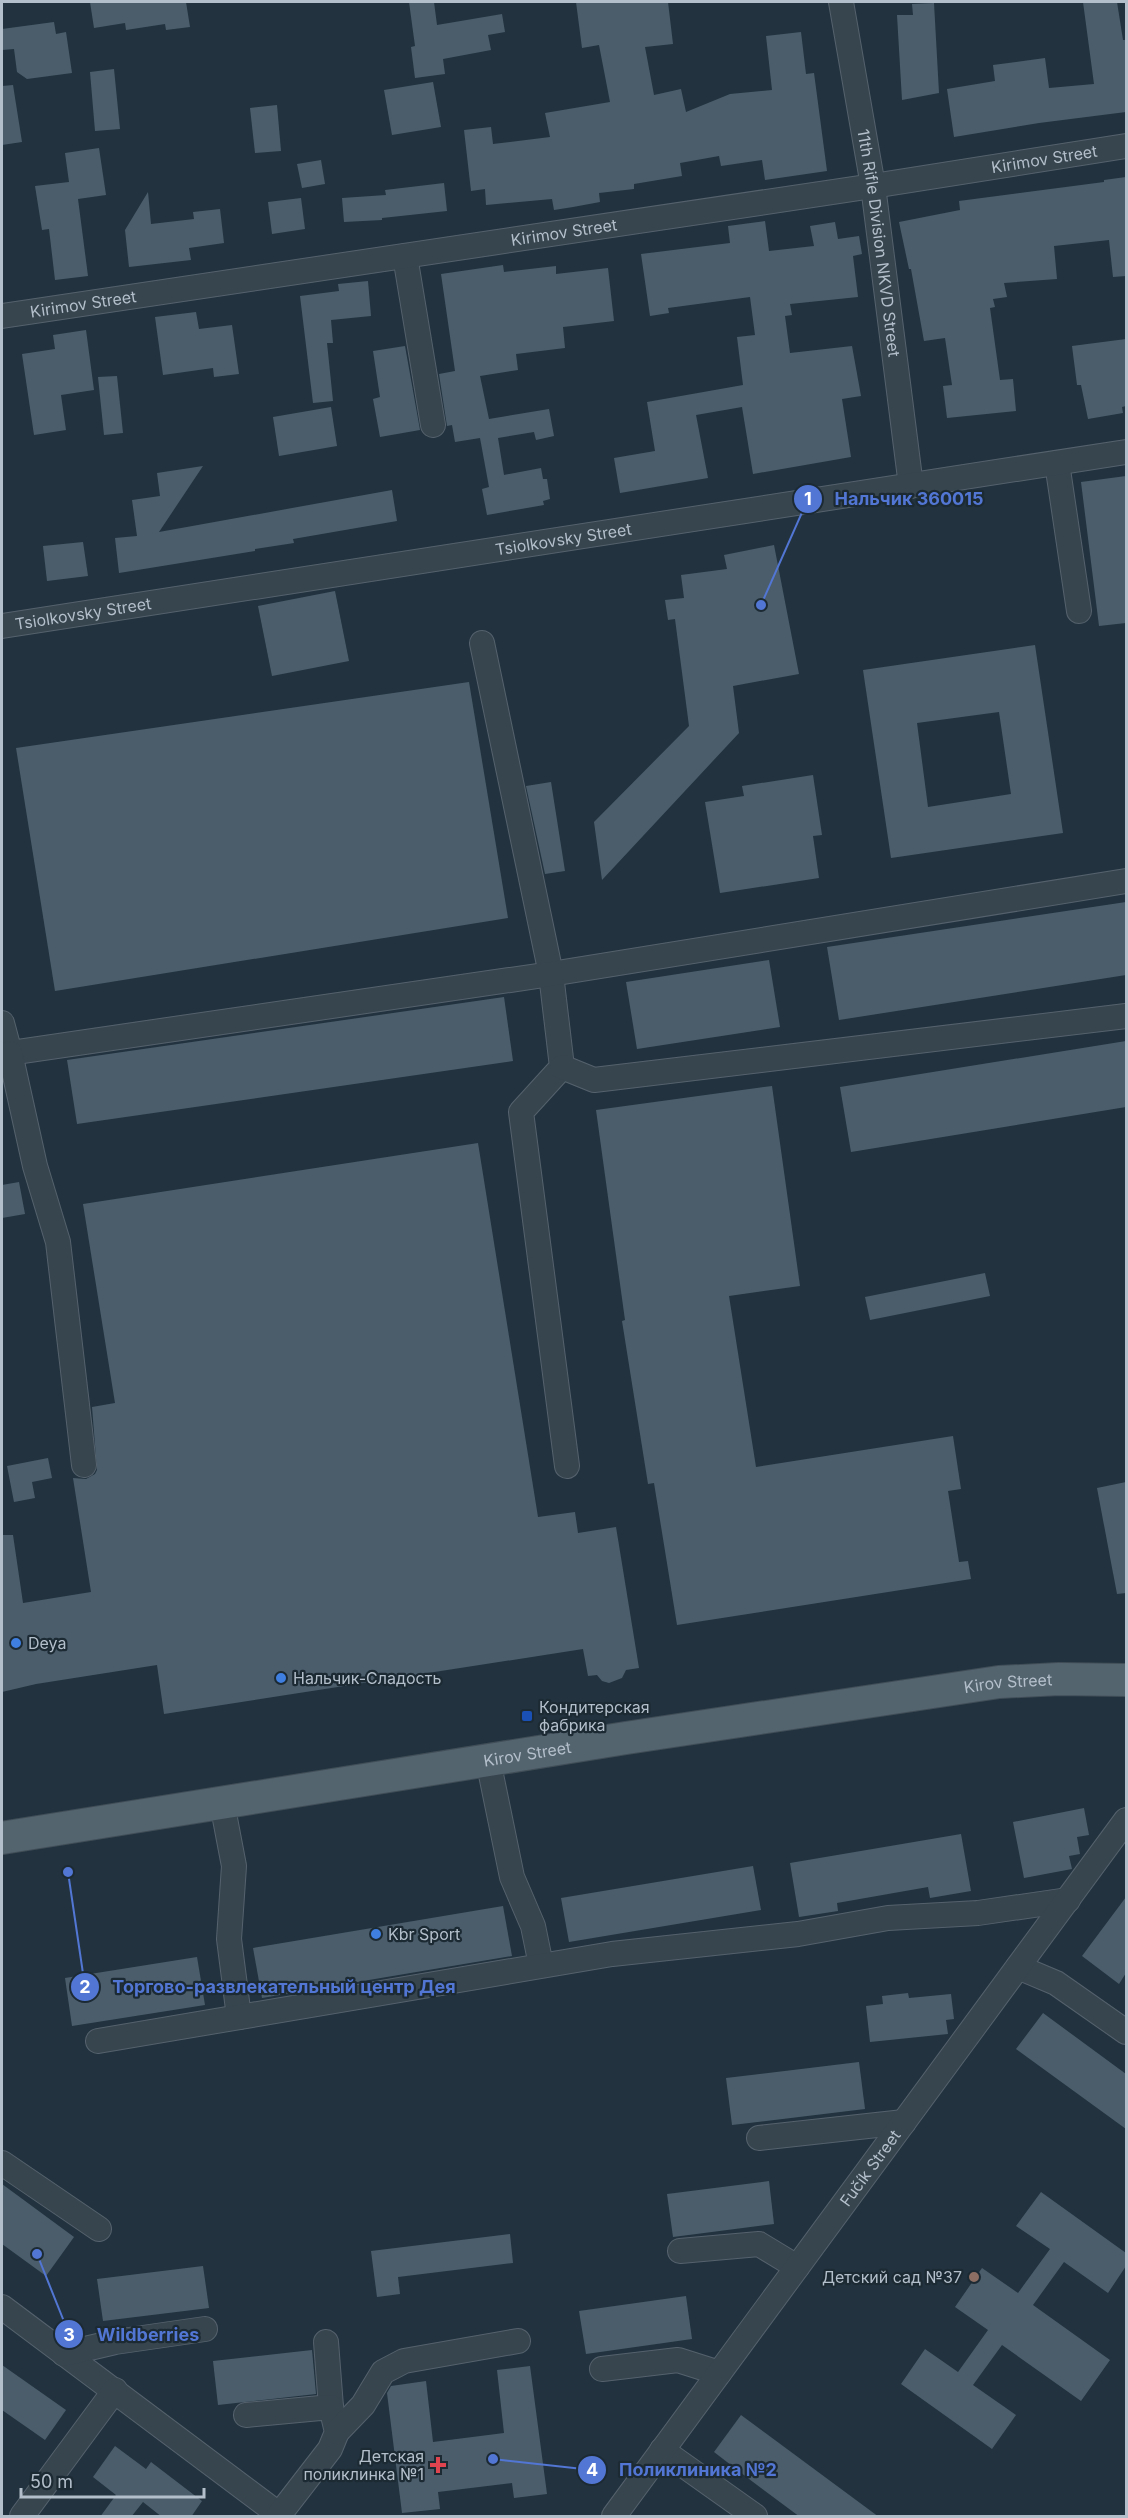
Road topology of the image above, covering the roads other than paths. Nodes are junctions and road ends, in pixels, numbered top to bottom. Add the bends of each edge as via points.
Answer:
1 (841, 2) edge
2 (1126, 146) edge
3 (873, 186) junction
4 (405, 256) junction
5 (2, 316) edge
6 (433, 425) dead end
7 (1126, 452) edge
8 (1057, 463) junction
9 (911, 486) junction
10 (1079, 611) dead end
11 (2, 626) edge
12 (482, 643) dead end
13 (1126, 881) edge
14 (551, 974) junction
15 (1126, 1016) edge
16 (2, 1023) edge
17 (10, 1053) junction
18 (562, 1066) junction
19 (84, 1465) dead end
20 (567, 1466) dead end
21 (1126, 1680) edge
22 (488, 1760) junction
23 (222, 1803) junction
24 (1126, 1820) edge
25 (2, 1838) edge
26 (1068, 1900) junction
27 (540, 1965) junction
28 (1018, 1967) junction
29 (239, 2017) junction
30 (1126, 2033) edge
31 (98, 2041) dead end
32 (904, 2122) junction
33 (759, 2138) dead end
34 (2, 2163) edge
35 (99, 2229) dead end
36 (680, 2251) dead end
37 (797, 2267) junction
38 (2, 2307) edge
39 (205, 2330) dead end
40 (326, 2342) dead end
41 (518, 2342) dead end
42 (64, 2354) junction
43 (602, 2369) dead end
44 (719, 2373) junction
45 (115, 2390) junction
46 (332, 2407) junction
47 (246, 2415) dead end
48 (337, 2432) junction
49 (662, 2450) junction
50 (280, 2516) edge
51 (22, 2517) edge
52 (614, 2517) edge
53 (755, 2517) edge

1 - 3 street, 11th Rifle Division NKVD Street
2 - 3 street, Kirimov Street
3 - 4 street, Kirimov Street
3 - 9 street, 11th Rifle Division NKVD Street
4 - 5 street, Kirimov Street
4 - 6 street
7 - 8 street, Tsiolkovsky Street
8 - 9 street, Tsiolkovsky Street
8 - 10 street
9 - 11 street, Tsiolkovsky Street
12 - 14 street
13 - 14 street
14 - 17 street
14 - 18 street
15 - 18 street via 594,1080
16 - 17 street
17 - 19 street via 34,1166 58,1242
18 - 20 street via 521,1112
21 - 22 main road, Kirov Street via 999,1682
22 - 23 main road, Kirov Street
22 - 27 street via 512,1877 533,1926
23 - 25 main road, Kirov Street
23 - 29 street via 234,1866 229,1939
24 - 26 street, Fučík Street
26 - 27 street via 978,1913 888,1918 798,1934
26 - 28 street, Fučík Street
27 - 29 street
28 - 30 street via 1056,1983
28 - 32 street, Fučík Street
29 - 31 street
32 - 33 street
32 - 37 street, Fučík Street
34 - 35 street
36 - 37 street via 759,2244
37 - 44 street, Fučík Street
38 - 42 street
39 - 42 street via 116,2342
40 - 46 street
41 - 48 street via 404,2361 383,2372 363,2405
42 - 45 street
43 - 44 street via 678,2360
44 - 49 street, Fučík Street
45 - 50 street
45 - 51 street
46 - 47 street
46 - 48 street
48 - 50 street via 330,2449
49 - 52 street, Fučík Street
49 - 53 street

